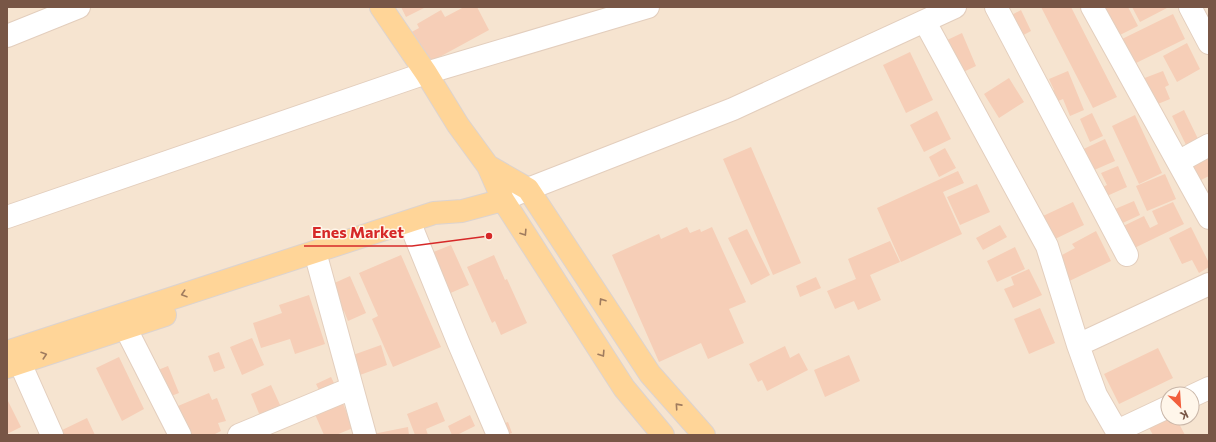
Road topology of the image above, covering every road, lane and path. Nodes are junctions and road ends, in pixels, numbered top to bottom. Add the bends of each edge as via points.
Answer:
1 (79, 7) edge
2 (381, 7) edge
3 (648, 7) edge
4 (955, 7) edge
5 (996, 7) edge
6 (1092, 7) edge
7 (1190, 7) edge
8 (925, 22) junction
9 (7, 36) edge
10 (1209, 43) edge
11 (426, 73) junction
12 (1209, 145) edge
13 (1178, 162) junction
14 (488, 166) junction
15 (528, 189) junction
16 (503, 200) junction
17 (462, 211) junction
18 (7, 217) edge
19 (1209, 218) edge
20 (413, 231) junction
21 (1127, 255) dead end
22 (318, 263) junction
23 (1209, 284) edge
24 (126, 329) junction
25 (1078, 345) junction
26 (11, 361) edge
27 (352, 388) junction
28 (1160, 411) edge
29 (1118, 433) edge
30 (52, 435) edge
31 (180, 435) edge
32 (238, 435) edge
33 (365, 435) edge
34 (498, 435) edge
35 (663, 435) edge
36 (704, 435) edge

1 - 9 street
2 - 11 main road
3 - 11 street
4 - 8 street
5 - 21 street
6 - 13 street
7 - 10 street
8 - 15 street via 733,109
8 - 25 street via 1047,246
11 - 14 main road
11 - 18 street
12 - 13 street
13 - 19 street
14 - 15 main road
14 - 16 main road
15 - 16 street
36 -> 15 main road via 650,374
16 - 17 main road
16 -> 35 main road via 624,388
17 - 20 main road via 440,223
17 -> 26 main road via 434,213
20 - 22 main road
20 - 34 street
22 - 24 main road
22 - 27 street
23 - 25 street
26 -> 24 main road
24 - 31 street
25 - 29 street via 1096,395
26 - 30 street
27 - 32 street
27 - 33 street
28 - 29 street

